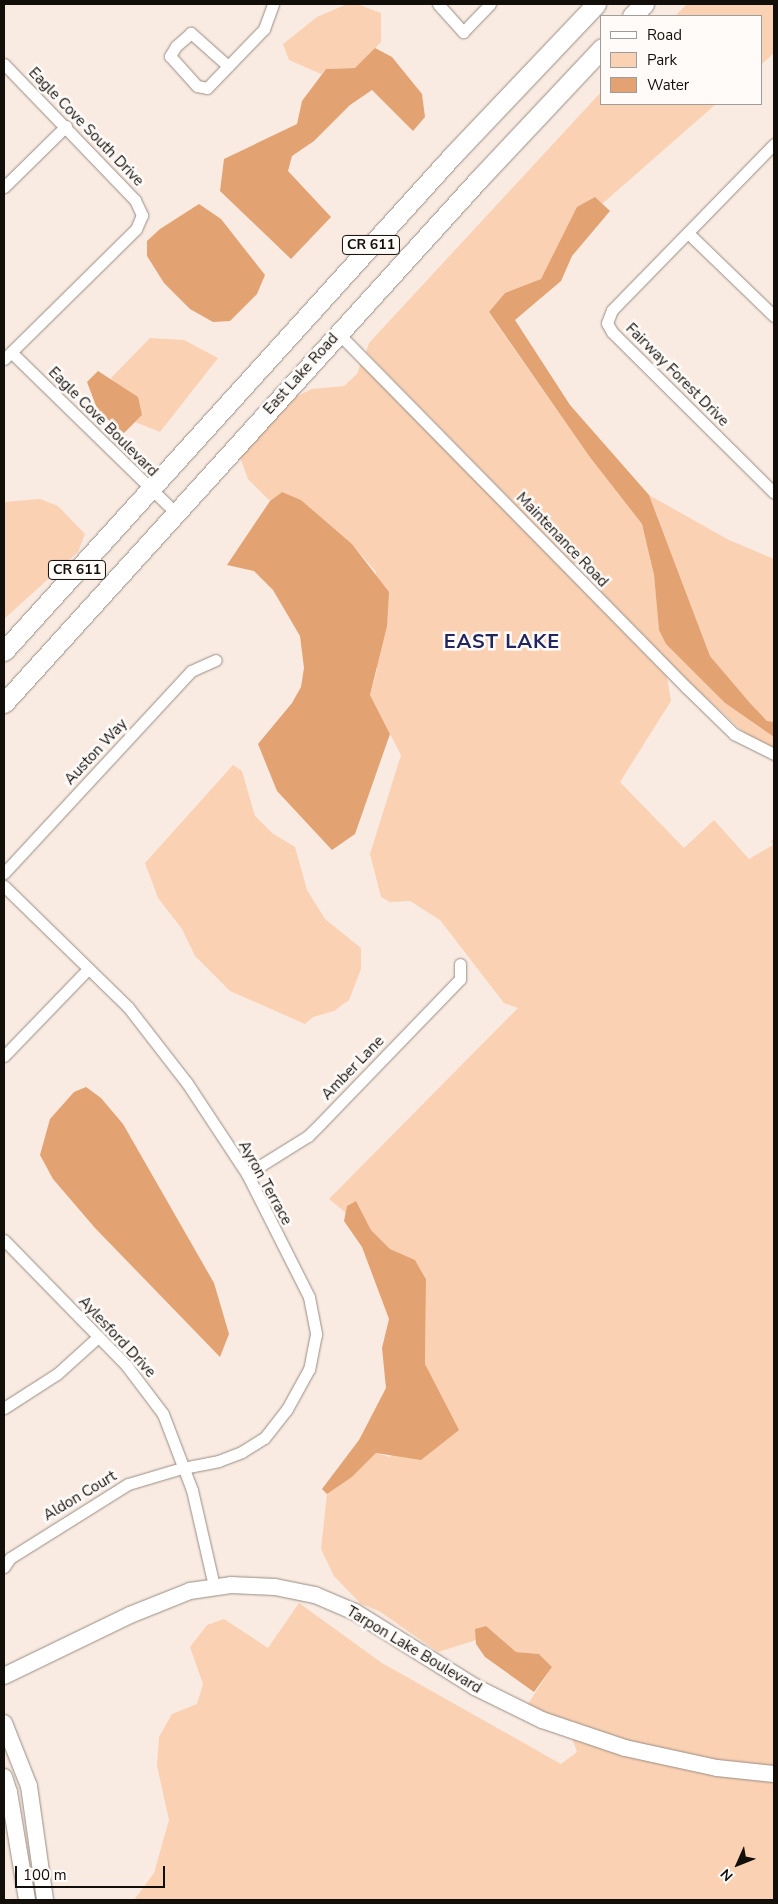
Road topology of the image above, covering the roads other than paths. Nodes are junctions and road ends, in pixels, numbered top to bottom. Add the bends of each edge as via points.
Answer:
1 (273, 4) edge
2 (438, 4) edge
3 (490, 4) edge
4 (596, 4) edge
5 (644, 4) edge
6 (633, 15) edge
7 (600, 50) edge
8 (4, 64) edge
9 (228, 66) junction
10 (66, 126) junction
11 (774, 144) edge
12 (4, 187) edge
13 (689, 234) junction
14 (774, 316) edge
15 (338, 334) junction
16 (7, 356) edge
17 (150, 489) junction
18 (774, 493) edge
19 (176, 513) junction
20 (4, 651) edge
21 (216, 660) dead end
22 (4, 703) edge
23 (774, 754) edge
24 (4, 873) edge
25 (4, 886) edge
26 (460, 964) dead end
27 (88, 969) junction
28 (4, 1056) edge
29 (247, 1174) junction
30 (4, 1240) edge
31 (98, 1337) junction
32 (4, 1408) edge
33 (182, 1468) junction
34 (4, 1567) edge
35 (214, 1586) junction
36 (4, 1676) edge
37 (4, 1723) edge
38 (774, 1774) edge
39 (4, 1777) edge
40 (26, 1895) edge
41 (45, 1900) edge

1 - 9 street via 264,29
2 - 3 street via 463,32
4 - 17 main road, CR 611 via 452,156
5 - 6 main road
7 - 15 main road, East Lake Road / CR 611
8 - 10 street, Eagle Cove South Drive
9 - 9 street via 207,88 196,86 170,56 191,33
10 - 12 street
10 - 16 street, Eagle Cove South Drive via 135,200 142,215 136,229
11 - 13 street, Fairway Forest Drive
13 - 14 street
13 - 18 street, Fairway Forest Drive via 612,310 607,324
15 - 19 main road, East Lake Road / CR 611
15 - 23 street, Maintenance Road via 734,734
16 - 17 street, Eagle Cove Boulevard
17 - 19 street, Eagle Cove Boulevard
17 - 20 main road, CR 611
19 - 22 main road, East Lake Road / CR 611
21 - 24 street, Auston Way via 191,671
25 - 27 street, Ayron Terrace
26 - 29 street, Amber Lane via 460,979 308,1136
27 - 28 street
27 - 29 street, Ayron Terrace via 128,1007 187,1083
29 - 33 street, Ayron Terrace via 309,1297 314,1313 314,1343 308,1368 296,1393 264,1438 219,1461
30 - 31 street, Aylesford Drive
31 - 32 street via 57,1374
31 - 33 street, Aylesford Drive via 126,1365 163,1414
33 - 34 street, Aldon Court via 128,1484 10,1558
33 - 35 street, Aylesford Drive via 201,1523
35 - 36 street, Tarpon Lake Boulevard via 164,1600
35 - 38 street, Tarpon Lake Boulevard via 275,1586 331,1601 376,1624 475,1687 542,1720 585,1736 679,1761
37 - 41 street via 29,1786
39 - 40 street

